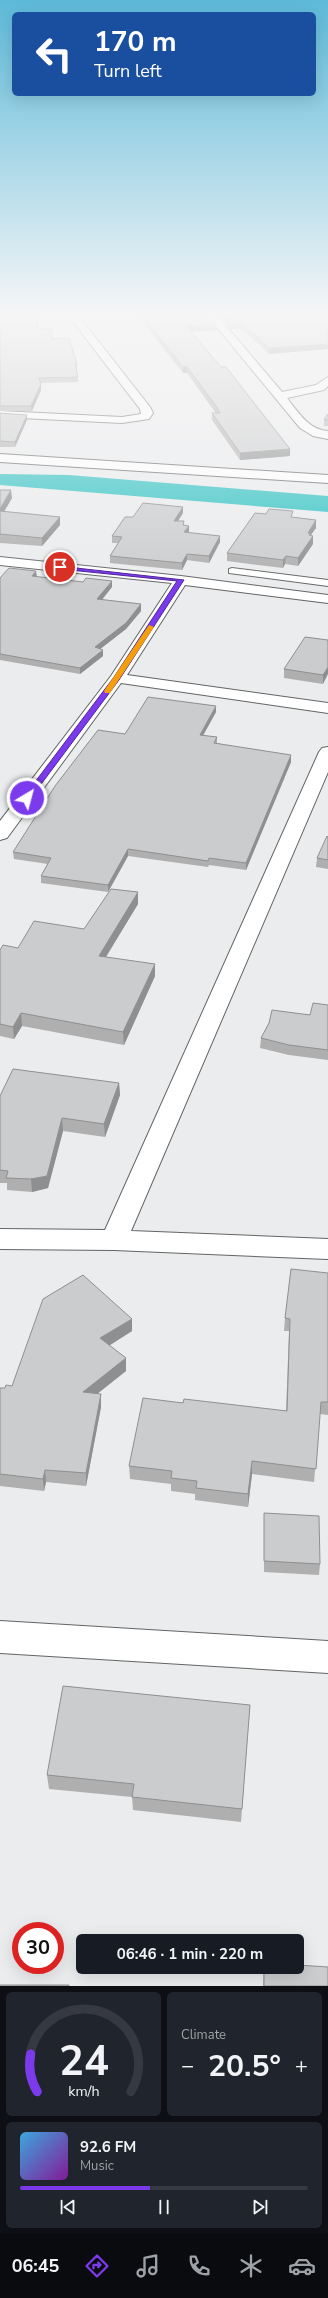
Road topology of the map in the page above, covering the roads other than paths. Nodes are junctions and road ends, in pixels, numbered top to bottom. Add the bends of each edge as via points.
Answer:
1 (144, 407) edge
2 (289, 407) edge
3 (0, 414) edge
4 (328, 435) edge
5 (0, 458) edge
6 (328, 479) edge
7 (0, 561) edge
8 (232, 570) dead end
9 (181, 580) junction
10 (328, 583) edge
11 (328, 599) edge
12 (117, 678) junction
13 (328, 708) edge
14 (328, 752) edge
15 (0, 834) edge
16 (0, 1239) edge
17 (114, 1240) junction
18 (328, 1248) edge
19 (0, 1637) edge
20 (328, 1657) edge

1 - 3 street via 147,413 145,417 122,420
2 - 4 street via 304,426 317,434
5 - 6 street
7 - 9 street
8 - 10 lane
9 - 11 street
9 - 12 street
12 - 13 street
12 - 15 street
14 - 17 street
16 - 17 street
17 - 18 street
19 - 20 street

